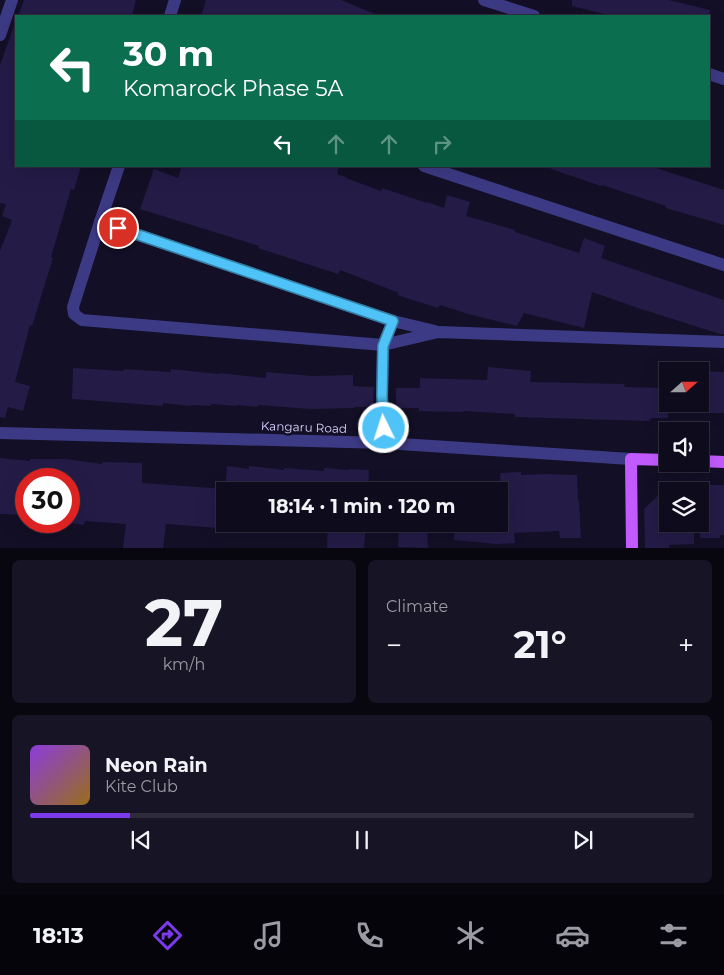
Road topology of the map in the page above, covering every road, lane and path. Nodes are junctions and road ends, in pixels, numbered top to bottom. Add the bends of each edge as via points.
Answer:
1 (12, 0) edge
2 (175, 0) edge
3 (484, 0) edge
4 (170, 15) edge
5 (531, 15) edge
6 (0, 34) edge
7 (710, 74) edge
8 (724, 79) edge
9 (119, 167) edge
10 (427, 167) edge
11 (100, 222) junction
12 (724, 265) edge
13 (393, 321) junction
14 (438, 332) junction
15 (724, 342) edge
16 (383, 346) junction
17 (0, 433) edge
18 (385, 443) junction
19 (631, 459) junction
20 (659, 460) edge
21 (709, 462) edge
22 (724, 462) edge
23 (632, 548) edge

1 - 6 street
2 - 4 street
3 - 5 street
7 - 8 street
9 - 11 street
10 - 12 street
11 - 13 street
11 - 16 street via 73,308 74,314 82,320
13 - 14 street
13 - 16 street
14 - 15 street
14 - 16 street
16 - 18 street
17 - 18 street, Kangaru Road
18 - 19 street, Kangaru Road
19 - 20 main road, Kangaru Road
19 - 23 main road
21 - 22 main road

